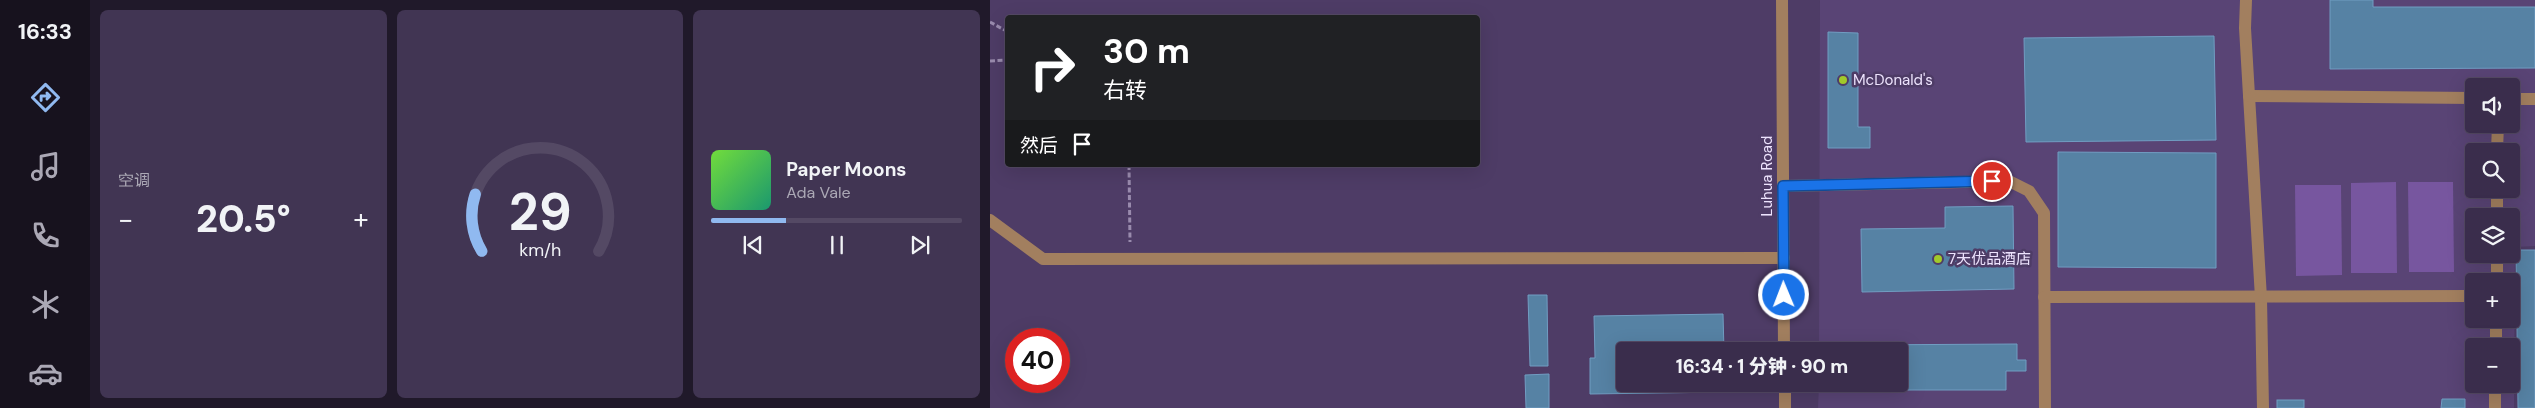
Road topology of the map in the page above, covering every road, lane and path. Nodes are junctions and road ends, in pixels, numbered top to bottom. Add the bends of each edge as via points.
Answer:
1 (1782, 0) edge
2 (2246, 0) edge
3 (990, 22) edge
4 (1005, 30) edge
5 (1005, 60) edge
6 (990, 61) edge
7 (2249, 96) junction
8 (2465, 98) edge
9 (2520, 98) edge
10 (2535, 99) edge
11 (1128, 167) edge
12 (1783, 186) junction
13 (990, 220) edge
14 (1784, 258) junction
15 (1130, 259) junction
16 (2465, 296) edge
17 (2044, 297) junction
18 (2261, 298) junction
19 (1784, 342) edge
20 (1785, 392) edge
21 (2495, 393) edge
22 (1785, 408) edge
23 (2045, 408) edge
24 (2263, 408) edge
25 (2495, 408) edge

1 - 12 street, Luhua Road
2 - 7 street
3 - 4 path
5 - 6 path
7 - 8 street
7 - 18 street
9 - 10 street
11 - 15 path
12 - 14 street, Luhua Road
12 - 17 street via 2009,181 2029,191 2044,213
13 - 15 street via 1043,259
14 - 15 street
14 - 19 street, Luhua Road
16 - 18 street
17 - 18 street
17 - 23 street
18 - 24 street
20 - 22 street
21 - 25 street

